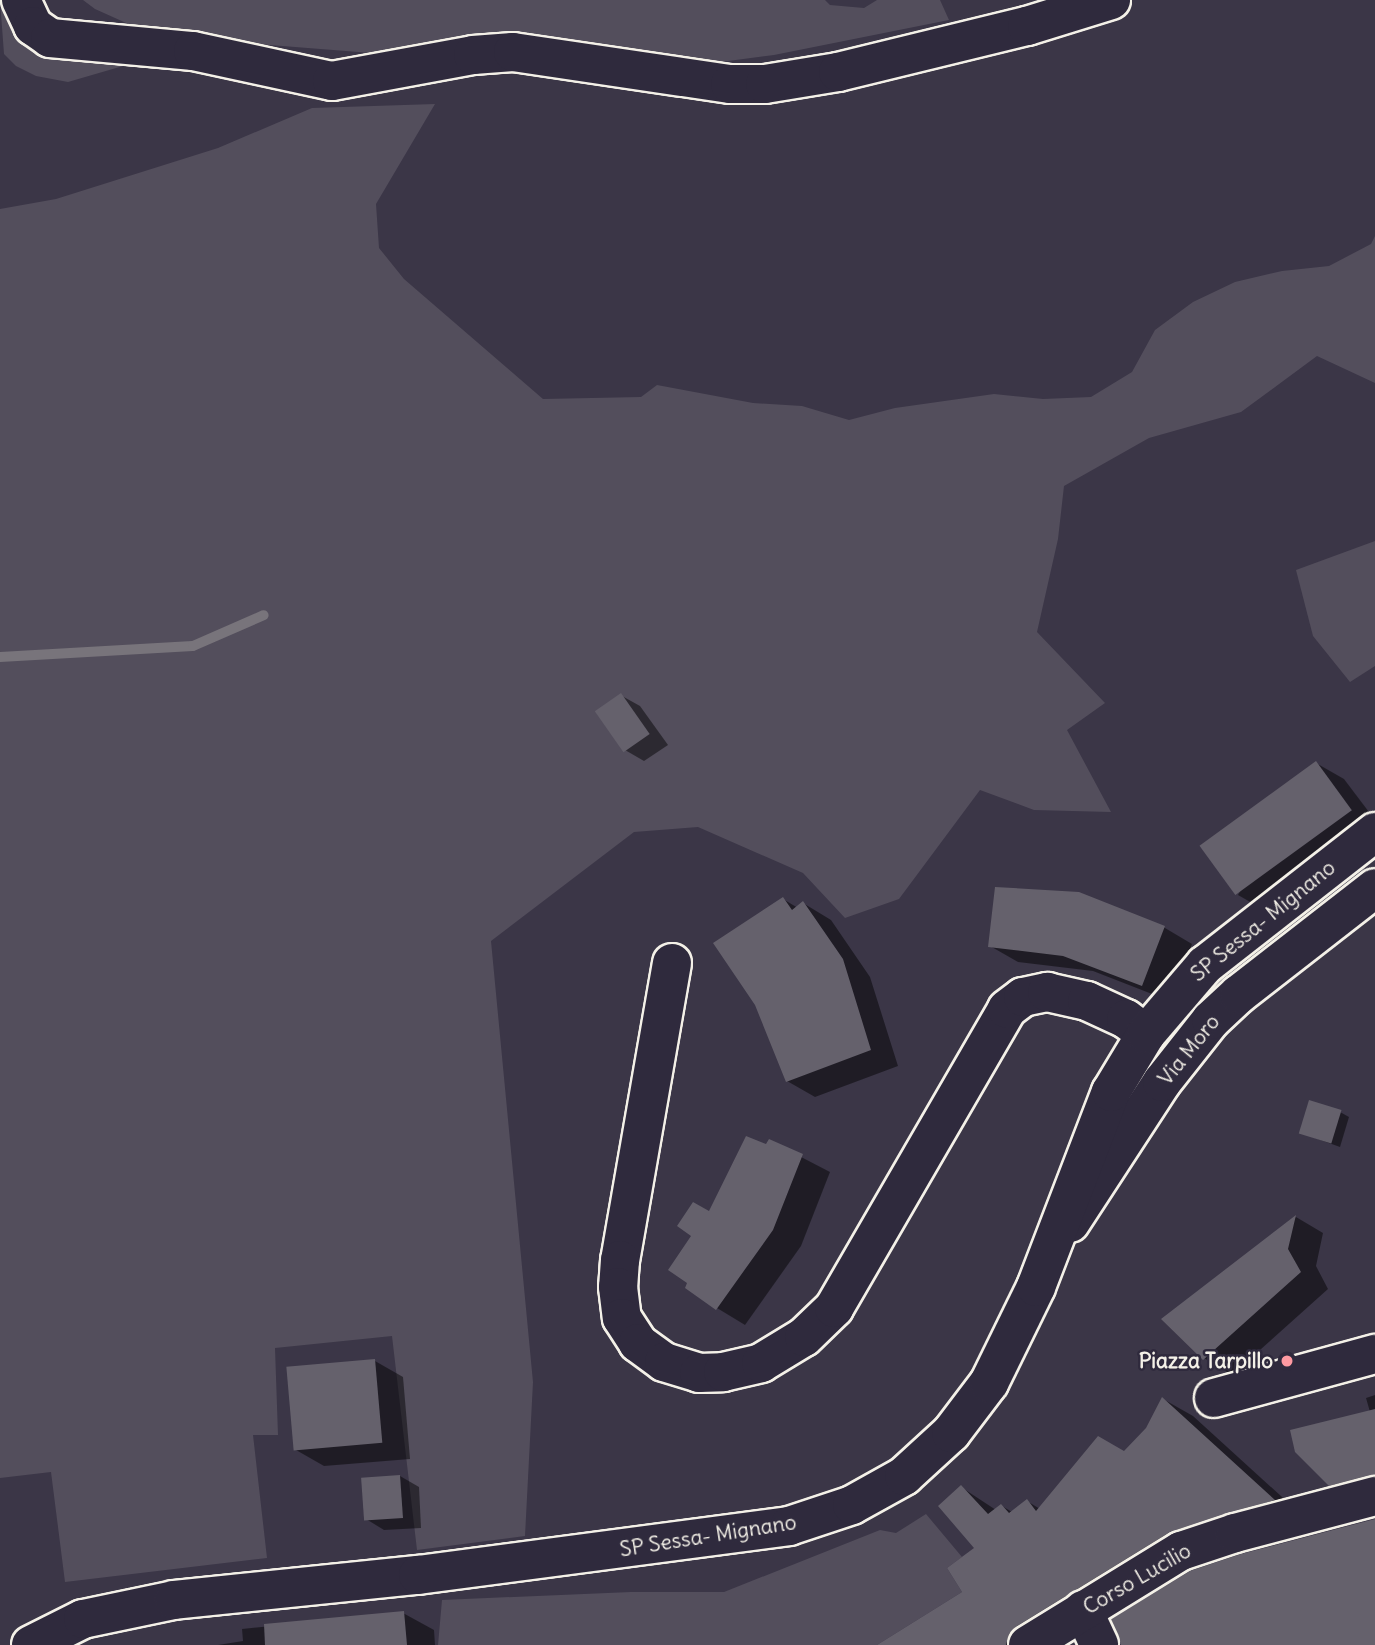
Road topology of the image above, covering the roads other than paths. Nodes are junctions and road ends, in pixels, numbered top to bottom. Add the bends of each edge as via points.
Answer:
1 (21, 0) edge
2 (1111, 0) edge
3 (1375, 832) edge
4 (1375, 888) edge
5 (672, 962) dead end
6 (1146, 1034) junction
7 (1049, 1254) junction
8 (1375, 1354) edge
9 (1214, 1398) dead end
10 (1375, 1496) edge
11 (1083, 1610) junction
12 (31, 1645) edge
13 (1028, 1645) edge
14 (1099, 1645) edge

1 - 2 street via 33,26 50,38 193,51 332,81 513,52 730,84 851,69 1027,26
3 - 6 street, SP Sessa- Mignano via 1213,958
4 - 7 street, Via Moro via 1211,1020 1162,1082
5 - 6 street via 618,1287 622,1318 638,1343 664,1362 699,1373 761,1363 804,1337 834,1308 1007,1009 1023,997 1047,992 1087,1001 1126,1018
6 - 7 street, SP Sessa- Mignano via 1111,1091
7 - 12 street, SP Sessa- Mignano via 1012,1341 967,1416 904,1476 833,1513 763,1531 575,1556 174,1600 83,1619
8 - 9 street
10 - 11 street, Corso Lucilio via 1181,1551
11 - 13 street, Corso Lucilio
11 - 14 street

